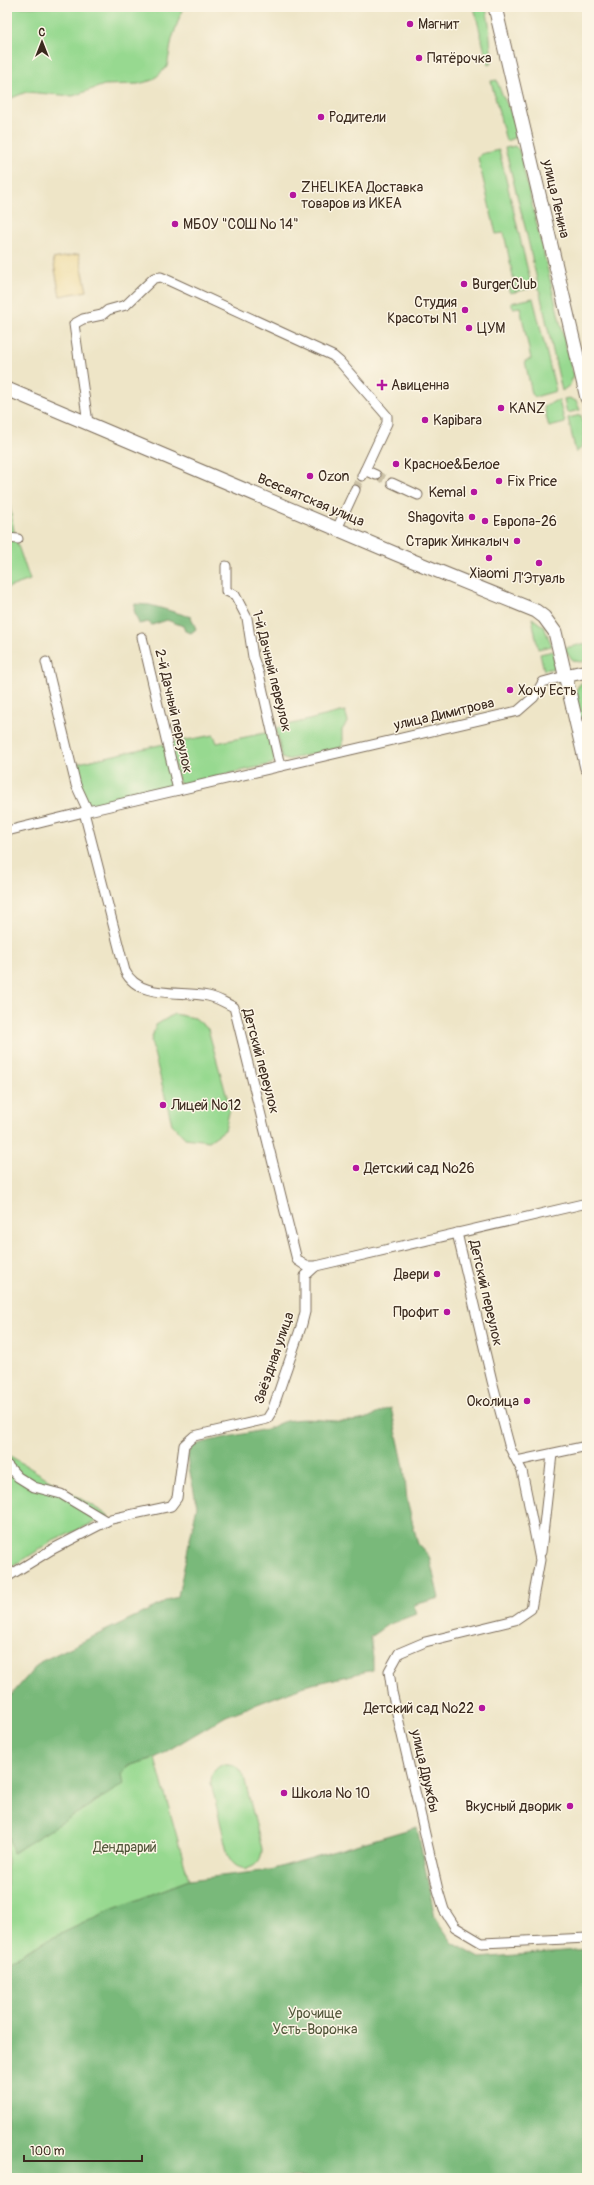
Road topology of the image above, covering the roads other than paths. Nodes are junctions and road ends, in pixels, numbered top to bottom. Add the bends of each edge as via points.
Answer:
1 (495, 7) edge
2 (7, 389) edge
3 (586, 391) edge
4 (88, 423) junction
5 (376, 475) tunnel mouth
6 (392, 483) tunnel mouth
7 (355, 490) tunnel mouth
8 (418, 495) dead end
9 (337, 529) junction
10 (7, 538) edge
11 (18, 539) dead end
12 (226, 566) dead end
13 (142, 637) dead end
14 (46, 662) dead end
15 (587, 671) edge
16 (565, 676) junction
17 (280, 766) junction
18 (587, 768) edge
19 (178, 790) junction
20 (86, 811) junction
21 (7, 830) edge
22 (587, 1203) edge
23 (457, 1233) junction
24 (316, 1266) junction
25 (587, 1446) edge
26 (552, 1454) junction
27 (517, 1462) junction
28 (7, 1466) edge
29 (106, 1521) junction
30 (540, 1560) junction
31 (7, 1577) edge
32 (587, 1938) edge

1 - 3 street, улица Ленина
2 - 4 street, Всесвятская улица
4 - 5 street via 74,324 83,318 102,315 108,310 126,305 154,278 161,277 333,356 352,374 387,416 387,423 363,473
4 - 9 street, Всесвятская улица
6 - 8 street
7 - 9 street
9 - 16 street, Всесвятская улица via 536,611 555,632
10 - 11 street
12 - 17 street, 1-й Дачный переулок via 226,591 235,594 246,618
13 - 19 street, 2-й Дачный переулок
14 - 20 street via 76,785
15 - 16 street
16 - 17 street, улица Димитрова via 543,682 534,697 518,711
16 - 18 street, Всесвятская улица
17 - 19 street
19 - 20 street
20 - 21 street
20 - 24 street, Детский переулок via 124,971 129,979 146,990 207,996 234,1007 298,1260 306,1266
22 - 23 street
23 - 24 street, Детский переулок
23 - 27 street, Детский переулок via 492,1382 510,1448
24 - 29 street, Звёздная улица via 305,1276 305,1312 302,1324 272,1411 267,1418 194,1436 184,1445 177,1498 170,1506
25 - 26 street
26 - 27 street
26 - 30 street
27 - 30 street, улица Дружбы via 522,1471
28 - 29 street via 34,1487 61,1494
29 - 31 street, Звёздная улица via 50,1550
30 - 32 street, улица Дружбы via 531,1609 515,1620 425,1642 399,1653 389,1671 438,1890 444,1910 455,1927 482,1944

